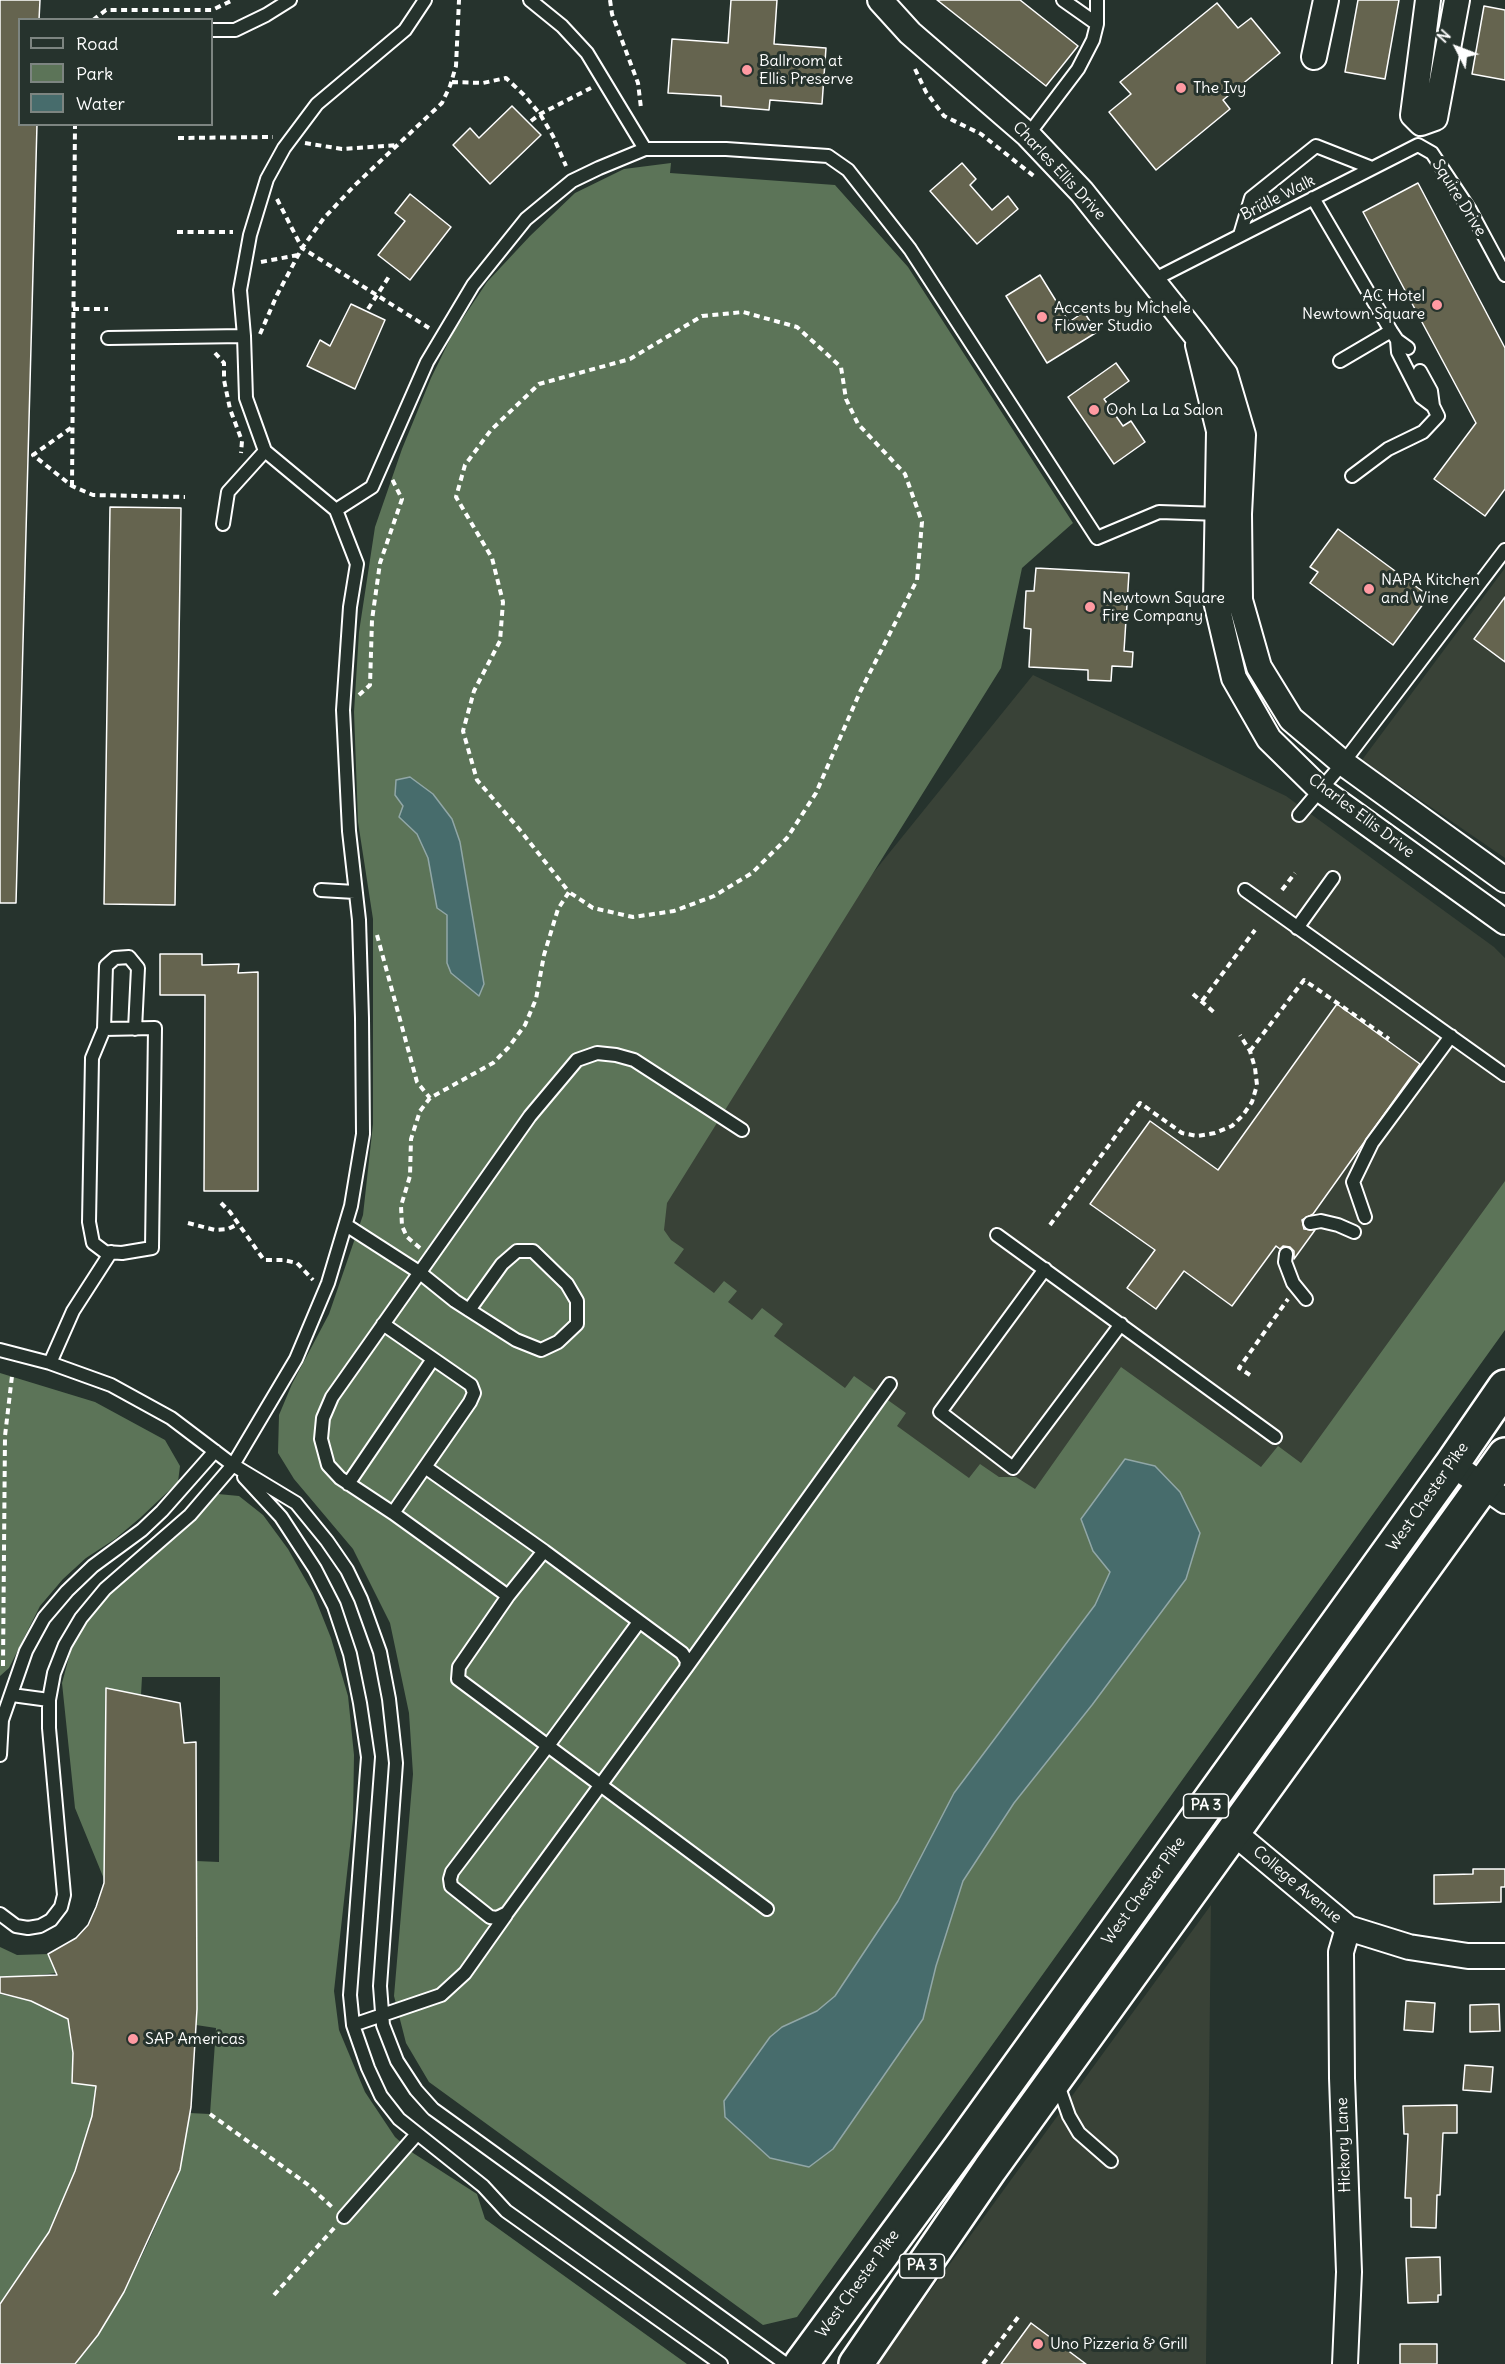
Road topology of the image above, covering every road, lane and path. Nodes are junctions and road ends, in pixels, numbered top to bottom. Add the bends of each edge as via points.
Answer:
1 (233, 0) edge
2 (290, 0) edge
3 (425, 0) edge
4 (459, 0) edge
5 (530, 0) edge
6 (610, 0) edge
7 (880, 0) edge
8 (1063, 0) edge
9 (1097, 0) edge
10 (1326, 0) edge
11 (1428, 0) edge
12 (1457, 0) edge
13 (96, 18) edge
14 (1097, 24) junction
15 (213, 30) edge
16 (1314, 57) dead end
17 (914, 67) dead end
18 (605, 81) junction
19 (452, 82) junction
20 (540, 114) junction
21 (531, 121) dead end
22 (75, 126) edge
23 (1420, 134) junction
24 (1028, 135) junction
25 (274, 137) dead end
26 (178, 138) dead end
27 (290, 141) junction
28 (400, 145) junction
29 (645, 149) junction
30 (1372, 168) junction
31 (1036, 178) dead end
32 (267, 179) junction
33 (572, 181) junction
34 (1313, 198) junction
35 (177, 232) dead end
36 (233, 232) dead end
37 (1240, 235) junction
38 (302, 249) junction
39 (298, 255) junction
40 (245, 265) junction
41 (390, 275) dead end
42 (1505, 275) edge
43 (1153, 280) junction
44 (376, 296) junction
45 (72, 309) junction
46 (108, 309) dead end
47 (368, 309) dead end
48 (260, 335) dead end
49 (1394, 335) junction
50 (244, 336) junction
51 (442, 336) junction
52 (108, 338) dead end
53 (1408, 348) dead end
54 (206, 353) dead end
55 (1340, 361) dead end
56 (1420, 371) dead end
57 (1433, 406) junction
58 (71, 427) junction
59 (265, 451) junction
60 (241, 456) dead end
61 (384, 461) junction
62 (1352, 476) dead end
63 (72, 486) junction
64 (185, 496) dead end
65 (336, 510) junction
66 (1228, 514) junction
67 (223, 524) dead end
68 (1505, 550) edge
69 (343, 710) junction
70 (1343, 763) junction
71 (1321, 790) junction
72 (1299, 815) dead end
73 (1295, 873) dead end
74 (1334, 878) dead end
75 (1505, 880) edge
76 (321, 890) dead end
77 (1245, 890) dead end
78 (1282, 890) dead end
79 (356, 892) junction
80 (568, 892) junction
81 (358, 909) junction
82 (1505, 922) edge
83 (1298, 928) junction
84 (1255, 930) dead end
85 (1193, 994) dead end
86 (1202, 1001) junction
87 (1216, 1014) dead end
88 (104, 1029) junction
89 (135, 1029) junction
90 (1240, 1035) dead end
91 (1451, 1036) junction
92 (1389, 1039) dead end
93 (1250, 1051) junction
94 (1505, 1075) edge
95 (430, 1098) junction
96 (742, 1130) dead end
97 (221, 1203) dead end
98 (1365, 1217) dead end
99 (188, 1223) dead end
100 (1310, 1223) dead end
101 (238, 1224) junction
102 (346, 1225) junction
103 (1050, 1226) dead end
104 (1354, 1232) dead end
105 (997, 1235) dead end
106 (111, 1252) junction
107 (1286, 1254) dead end
108 (430, 1257) junction
109 (1045, 1269) junction
110 (419, 1272) junction
111 (324, 1292) junction
112 (1290, 1295) dead end
113 (1306, 1299) dead end
114 (469, 1310) junction
115 (382, 1324) junction
116 (1120, 1324) junction
117 (0, 1350) edge
118 (433, 1359) junction
119 (50, 1363) junction
120 (1250, 1375) dead end
121 (12, 1376) dead end
122 (890, 1383) dead end
123 (1505, 1387) edge
124 (1275, 1437) dead end
125 (215, 1451) junction
126 (1505, 1455) edge
127 (1452, 1464) junction
128 (233, 1465) junction
129 (425, 1467) junction
130 (348, 1484) junction
131 (1494, 1493) edge
132 (393, 1513) junction
133 (543, 1551) junction
134 (508, 1596) junction
135 (639, 1622) junction
136 (3, 1666) dead end
137 (686, 1668) junction
138 (12, 1695) junction
139 (49, 1700) junction
140 (548, 1747) junction
141 (0, 1755) edge
142 (600, 1786) junction
143 (1233, 1832) junction
144 (767, 1909) dead end
145 (507, 1913) junction
146 (0, 1914) edge
147 (1348, 1928) junction
148 (1505, 1956) edge
149 (383, 2015) junction
150 (353, 2025) junction
151 (1056, 2078) junction
152 (210, 2114) dead end
153 (417, 2134) junction
154 (1111, 2161) dead end
155 (344, 2217) junction
156 (274, 2295) dead end
157 (1019, 2316) dead end
158 (721, 2364) edge
159 (786, 2364) edge
160 (801, 2364) edge
161 (856, 2364) edge
162 (983, 2364) edge
163 (1345, 2364) edge

1 - 13 path via 213,10 106,10
2 - 15 lane via 236,30
3 - 27 lane via 405,30 317,104
4 - 19 path
5 - 18 lane via 587,52
6 - 29 path via 638,84
7 - 24 street, Charles Ellis Drive via 910,33
8 - 14 lane
9 - 14 lane
10 - 16 street
11 - 23 street via 1413,115
12 - 23 street via 1435,118
14 - 24 lane via 1094,40 1078,69
17 - 31 path via 944,116 981,134
18 - 20 path
18 - 29 lane
19 - 20 path via 483,83 506,78
19 - 28 path via 442,103
20 - 21 path
20 - 33 path
22 - 45 path
23 - 30 lane, Bridle Walk
23 - 42 lane, Squire Drive via 1470,210
24 - 43 street, Charles Ellis Drive via 1082,192
25 - 26 path
27 - 28 path via 342,149
27 - 32 lane
28 - 38 path via 356,184
29 - 33 lane
29 - 66 lane via 726,149 828,156 848,170 910,249 1097,538 1159,512
30 - 34 lane, Bridle Walk
30 - 37 lane via 1316,146 1251,198
32 - 38 path
32 - 40 lane
33 - 51 lane via 526,219 473,285
34 - 37 lane, Bridle Walk
34 - 49 lane
35 - 36 path
37 - 43 lane, Bridle Walk
38 - 39 path
38 - 44 path
39 - 40 path
39 - 48 path
40 - 50 lane via 240,290
41 - 44 path
43 - 66 street, Charles Ellis Drive via 1195,334 1219,431
44 - 47 path
44 - 51 path
45 - 46 path
45 - 58 path
49 - 53 lane
49 - 55 lane
49 - 57 lane via 1416,388
50 - 52 lane
50 - 59 lane via 246,398
51 - 61 lane
54 - 60 path via 216,353 224,363 230,409 242,441
56 - 57 lane via 1431,391
57 - 62 lane via 1438,416 1423,432 1389,449
58 - 63 path
58 - 63 path via 33,454
59 - 65 lane
59 - 67 lane via 228,492
61 - 65 lane via 372,487
61 - 69 path via 402,499 380,563 372,620 370,685
63 - 64 path via 93,495
65 - 69 lane via 357,564
66 - 70 street, Charles Ellis Drive via 1240,600 1259,667 1291,719
66 - 71 street, Charles Ellis Drive via 1216,601 1234,678 1269,739
68 - 70 lane
69 - 79 lane
70 - 71 lane
70 - 75 street, Charles Ellis Drive
71 - 72 lane
71 - 82 street, Charles Ellis Drive
73 - 78 path
74 - 83 lane
76 - 79 lane
77 - 83 lane
79 - 81 lane
80 - 80 path via 477,780 463,731 474,691 500,641 503,602 492,558 456,497 465,465 490,430 539,384 630,359 702,316 743,312 797,327 841,367 846,399 858,424 905,474 922,522 917,580 860,692 816,793 787,838 752,873 714,896 674,911 633,917 593,908
80 - 95 path via 558,909 536,999 525,1025 493,1063
81 - 95 path via 368,909 417,1082
81 - 102 lane via 363,1134
83 - 91 lane
84 - 86 path
85 - 86 path
86 - 87 path
88 - 89 lane
88 - 89 lane via 106,966 115,958 129,957 138,968
88 - 106 lane via 92,1058 89,1222 93,1243
89 - 106 lane via 155,1028 152,1248
90 - 93 path
91 - 94 lane
91 - 98 lane via 1372,1143 1353,1182
92 - 93 path via 1304,980
93 - 103 path via 1257,1085 1252,1102 1232,1126 1206,1135 1182,1133 1140,1103
95 - 108 path via 420,1111 411,1139 410,1176 401,1206 407,1237
96 - 108 lane via 634,1060 597,1053 577,1060 530,1116
97 - 101 path
99 - 101 path via 215,1230
100 - 104 lane via 1321,1221
101 - 111 path via 264,1260 297,1263
102 - 110 lane
102 - 111 lane
105 - 109 lane
106 - 119 lane via 73,1311
107 - 113 lane via 1293,1283
108 - 110 lane
109 - 116 lane
109 - 116 lane via 940,1412 1013,1468
110 - 114 lane
110 - 115 lane
111 - 128 lane via 296,1359
112 - 120 path via 1239,1368
114 - 114 lane via 502,1264 517,1251 533,1251 567,1284 577,1301 577,1324 558,1342 541,1350 516,1340
115 - 118 lane
115 - 130 lane via 332,1397 323,1418 321,1439 328,1465
116 - 124 lane
117 - 119 lane
118 - 129 lane via 471,1385 474,1393
118 - 130 lane
119 - 125 lane via 111,1385 171,1418
121 - 136 path via 5,1436
122 - 137 lane
123 - 127 highway, West Chester Pike / PA 3
125 - 128 lane
125 - 138 lane via 162,1511 93,1566 51,1609 26,1651
126 - 131 highway, PA 3
127 - 131 street
127 - 160 highway, West Chester Pike / PA 3
128 - 139 lane via 190,1515 105,1589 81,1618 65,1644
128 - 149 lane via 296,1503 327,1541 362,1599 380,1652 396,1763 380,1986
128 - 150 lane via 281,1517 315,1569 334,1606 350,1654 368,1757 350,1995
129 - 132 lane
129 - 133 lane
130 - 132 lane
131 - 143 highway, PA 3
132 - 134 lane
133 - 134 lane
133 - 135 lane
134 - 140 lane via 459,1668 458,1679
135 - 137 lane via 682,1653
135 - 140 lane
137 - 142 lane
138 - 139 lane
138 - 141 lane via 2,1720
139 - 146 lane via 64,1895 51,1920 40,1926 16,1926
140 - 142 lane
140 - 145 lane via 450,1879 451,1886 490,1917
142 - 144 lane
142 - 145 lane
143 - 147 street, College Avenue
143 - 151 highway, PA 3
145 - 149 lane via 465,1973 441,1995
147 - 148 street, College Avenue via 1409,1947 1468,1956
147 - 163 street, Hickory Lane via 1341,1952 1349,2272
149 - 150 lane
149 - 159 lane via 397,2061 433,2109
150 - 153 lane via 381,2096
151 - 154 lane via 1079,2133
151 - 161 highway, PA 3
152 - 155 path via 307,2184
153 - 155 lane
153 - 158 lane via 483,2186 506,2211
155 - 156 path
157 - 162 path

